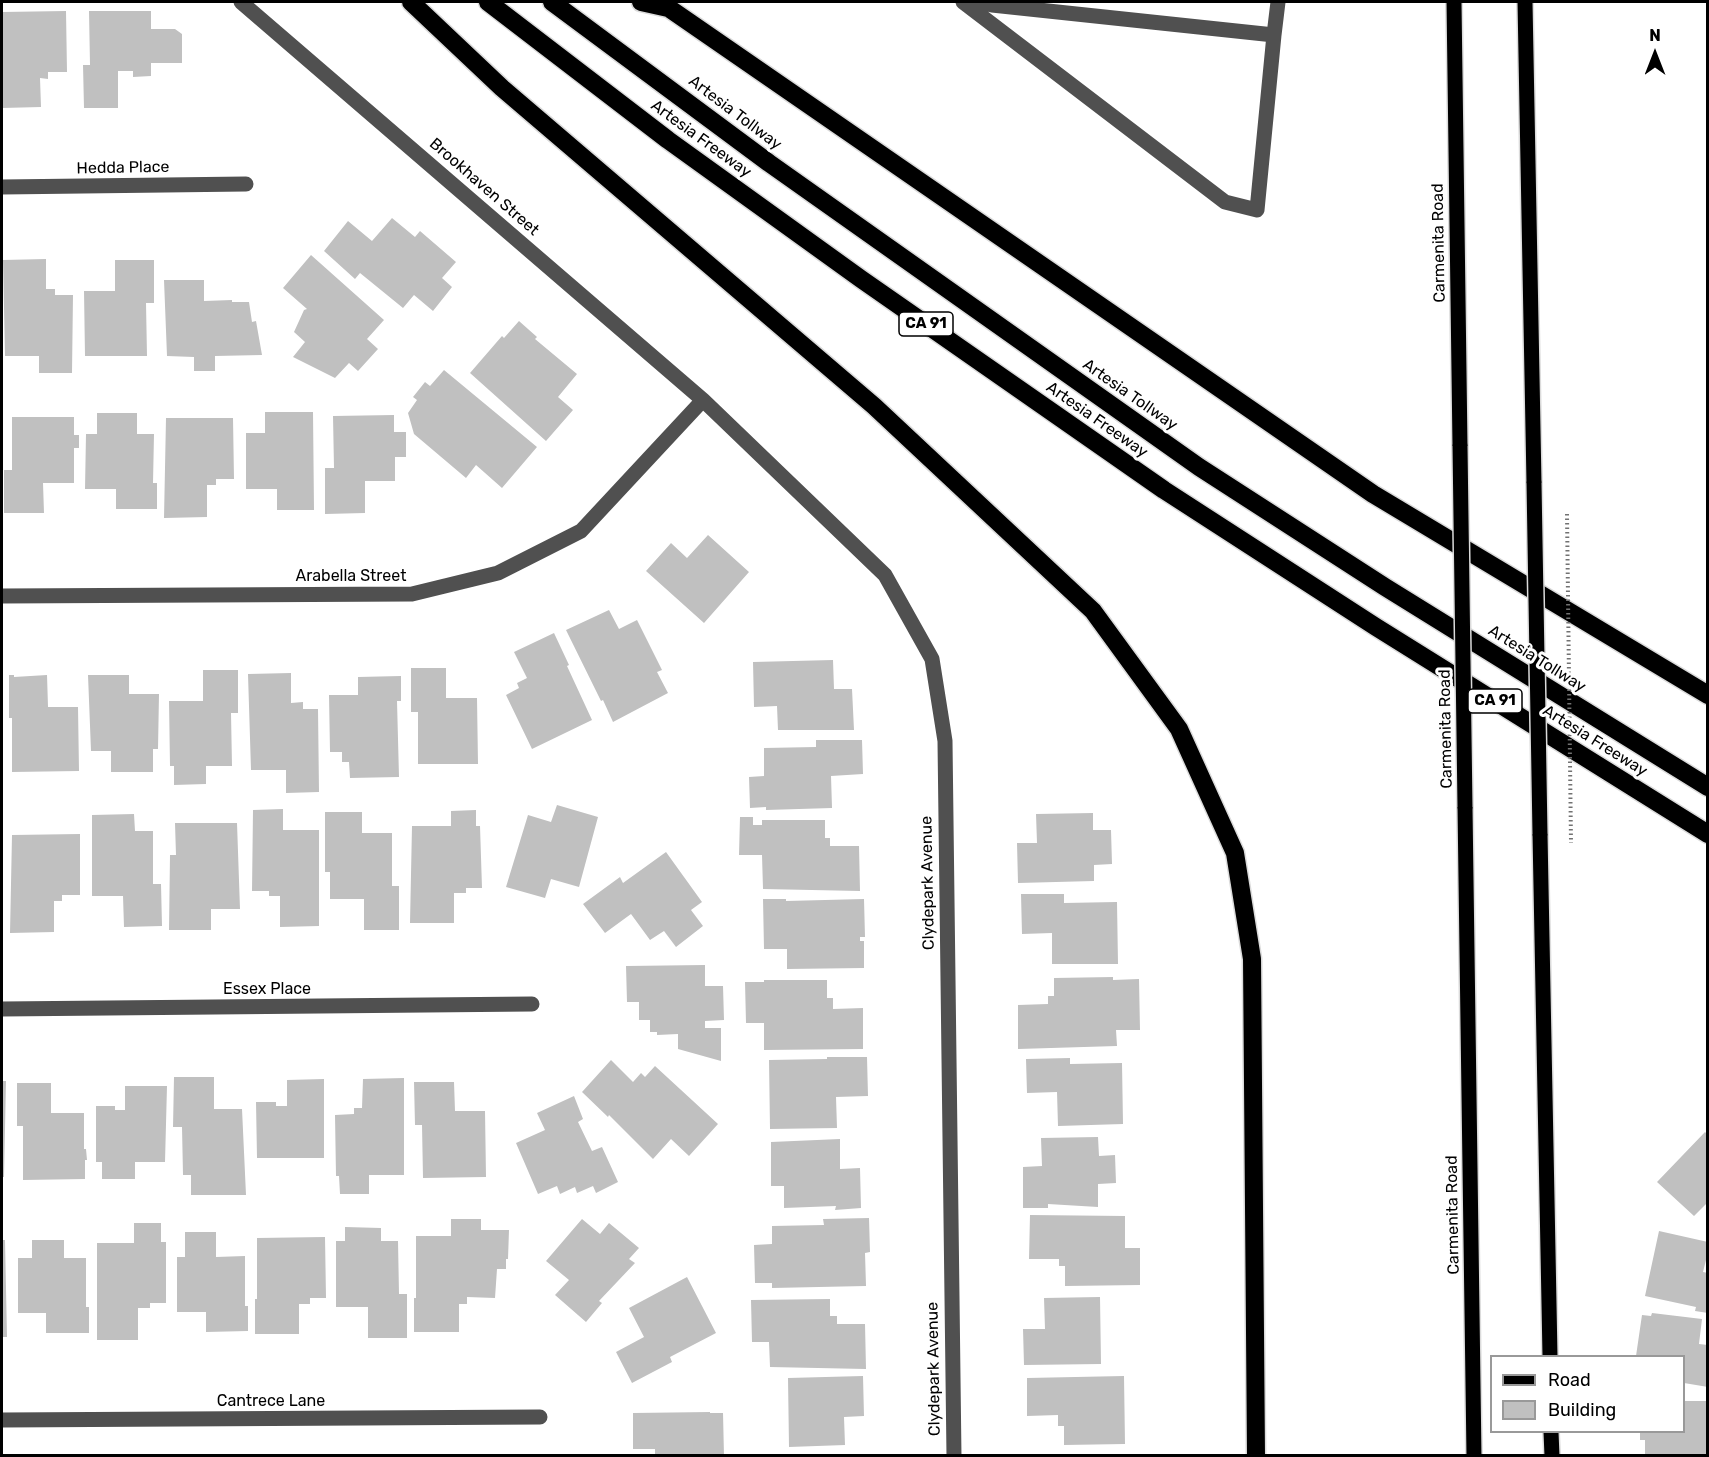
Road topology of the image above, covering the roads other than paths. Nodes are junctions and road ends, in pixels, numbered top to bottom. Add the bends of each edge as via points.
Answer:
1 (241, 2) edge
2 (411, 2) edge
3 (488, 2) edge
4 (552, 2) edge
5 (641, 2) edge
6 (963, 2) edge
7 (979, 2) edge
8 (1278, 2) edge
9 (1454, 2) edge
10 (1525, 2) edge
11 (664, 5) edge
12 (1274, 35) junction
13 (246, 184) dead end
14 (2, 187) edge
15 (704, 400) junction
16 (2, 596) edge
17 (1707, 694) edge
18 (1707, 787) edge
19 (1707, 834) edge
20 (532, 1005) dead end
21 (2, 1009) edge
22 (1550, 1355) edge
23 (540, 1418) dead end
24 (2, 1420) edge
25 (1551, 1433) edge
26 (954, 1455) edge
27 (1256, 1455) edge
28 (1474, 1455) edge
29 (1552, 1455) edge

1 - 15 street, Brookhaven Street
2 - 27 highway via 502,88 873,406 1093,611 1179,729 1235,853 1252,959
3 - 19 highway, Artesia Freeway / CA 91 via 726,182 1164,490
4 - 18 highway, Artesia Tollway via 769,163 1199,467
5 - 11 highway
6 - 12 street via 1225,202 1257,210
7 - 12 street
8 - 12 street
9 - 28 main road, Carmenita Road, bridge
10 - 22 main road, bridge
11 - 17 highway via 1373,494
13 - 14 street, Hedda Place
15 - 16 street, Arabella Street via 581,531 498,573 412,594
15 - 26 street, Clydepark Avenue via 885,575 932,659 945,741
20 - 21 street, Essex Place
23 - 24 street, Cantrece Lane
25 - 29 main road

